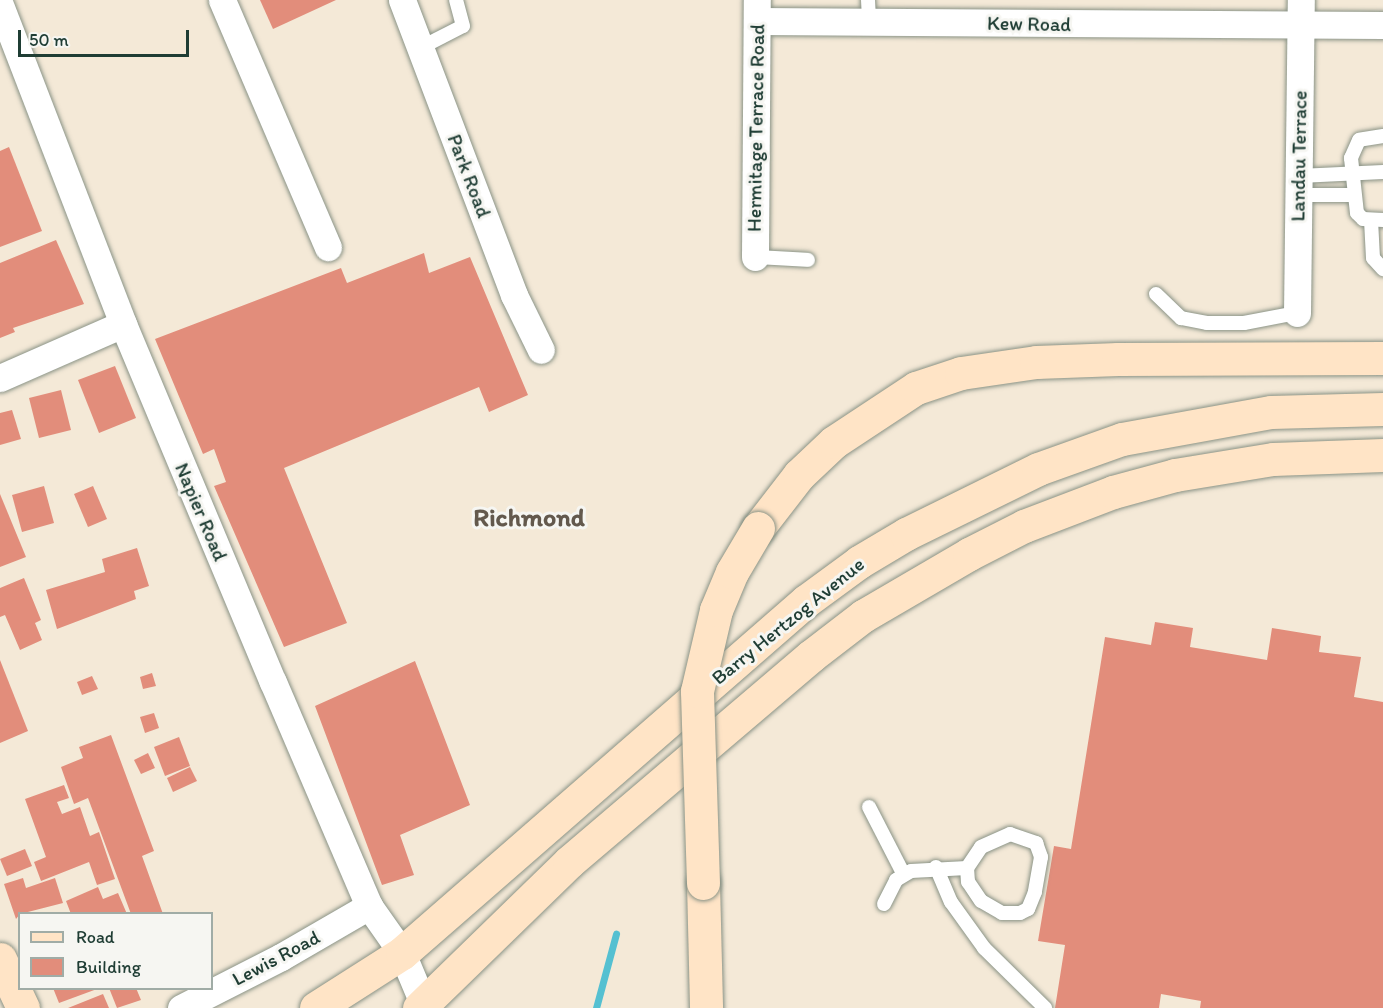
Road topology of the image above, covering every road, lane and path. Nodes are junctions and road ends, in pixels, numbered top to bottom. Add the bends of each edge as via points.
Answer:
1 (222, 0) edge
2 (402, 0) edge
3 (456, 0) edge
4 (1301, 0) edge
5 (0, 5) edge
6 (757, 11) edge
7 (868, 11) edge
8 (1383, 25) edge
9 (1301, 27) junction
10 (420, 48) junction
11 (1383, 135) edge
12 (1383, 171) edge
13 (1352, 176) junction
14 (1299, 185) junction
15 (1353, 195) junction
16 (1377, 220) edge
17 (328, 247) dead end
18 (755, 257) joint
19 (808, 260) dead end
20 (1383, 268) edge
21 (1156, 294) dead end
22 (1297, 313) joint
23 (123, 324) junction
24 (541, 350) dead end
25 (1383, 358) edge
26 (0, 378) edge
27 (1383, 409) edge
28 (1383, 455) edge
29 (869, 807) dead end
30 (936, 867) junction
31 (967, 868) junction
32 (904, 875) junction
33 (884, 904) dead end
34 (369, 906) junction
35 (402, 953) junction
36 (0, 958) edge
37 (422, 1007) edge
38 (23, 1008) edge
39 (181, 1008) edge
40 (316, 1008) edge
41 (706, 1008) edge
42 (1045, 1008) edge

1 - 17 street
2 - 10 street, Park Road
3 - 10 lane via 463,26
4 - 9 street, Landau Terrace
5 - 23 street, Napier Road
6 - 7 street, Kew Road
6 - 18 street, Hermitage Terrace Road
7 - 9 street, Kew Road
8 - 9 street, Kew Road
9 - 14 street, Landau Terrace
10 - 24 street, Park Road via 514,295
11 - 13 lane via 1356,142 1351,158
12 - 13 lane
13 - 14 lane
13 - 15 lane
14 - 15 lane
14 - 22 street, Landau Terrace
15 - 16 lane via 1359,215
16 - 20 lane via 1373,258
18 - 19 lane
21 - 22 lane via 1181,318 1207,323 1244,323
23 - 26 street
23 - 34 street, Napier Road
25 - 41 main road, bridge via 1118,359 1008,365 961,373 908,393 834,442 799,475 758,528 732,572 716,610 697,691
27 - 35 main road, Barry Hertzog Avenue via 1270,412 1122,439 999,485 906,534 859,562 807,601
28 - 37 main road, Barry Hertzog Avenue via 1273,459 1175,475 1113,492 1024,526 969,554 863,616 811,656 569,862
29 - 32 lane
30 - 31 lane
30 - 32 lane
30 - 42 lane via 951,902 984,948
31 - 31 lane via 981,847 1010,834 1036,843 1041,857 1035,892 1028,909 1020,913 1002,913 981,901 968,882
32 - 33 lane via 896,880
34 - 35 street, Napier Road
34 - 39 street, Lewis Road
35 - 37 street, Napier Road
35 - 40 main road, Barry Hertzog Avenue
36 - 38 main road

